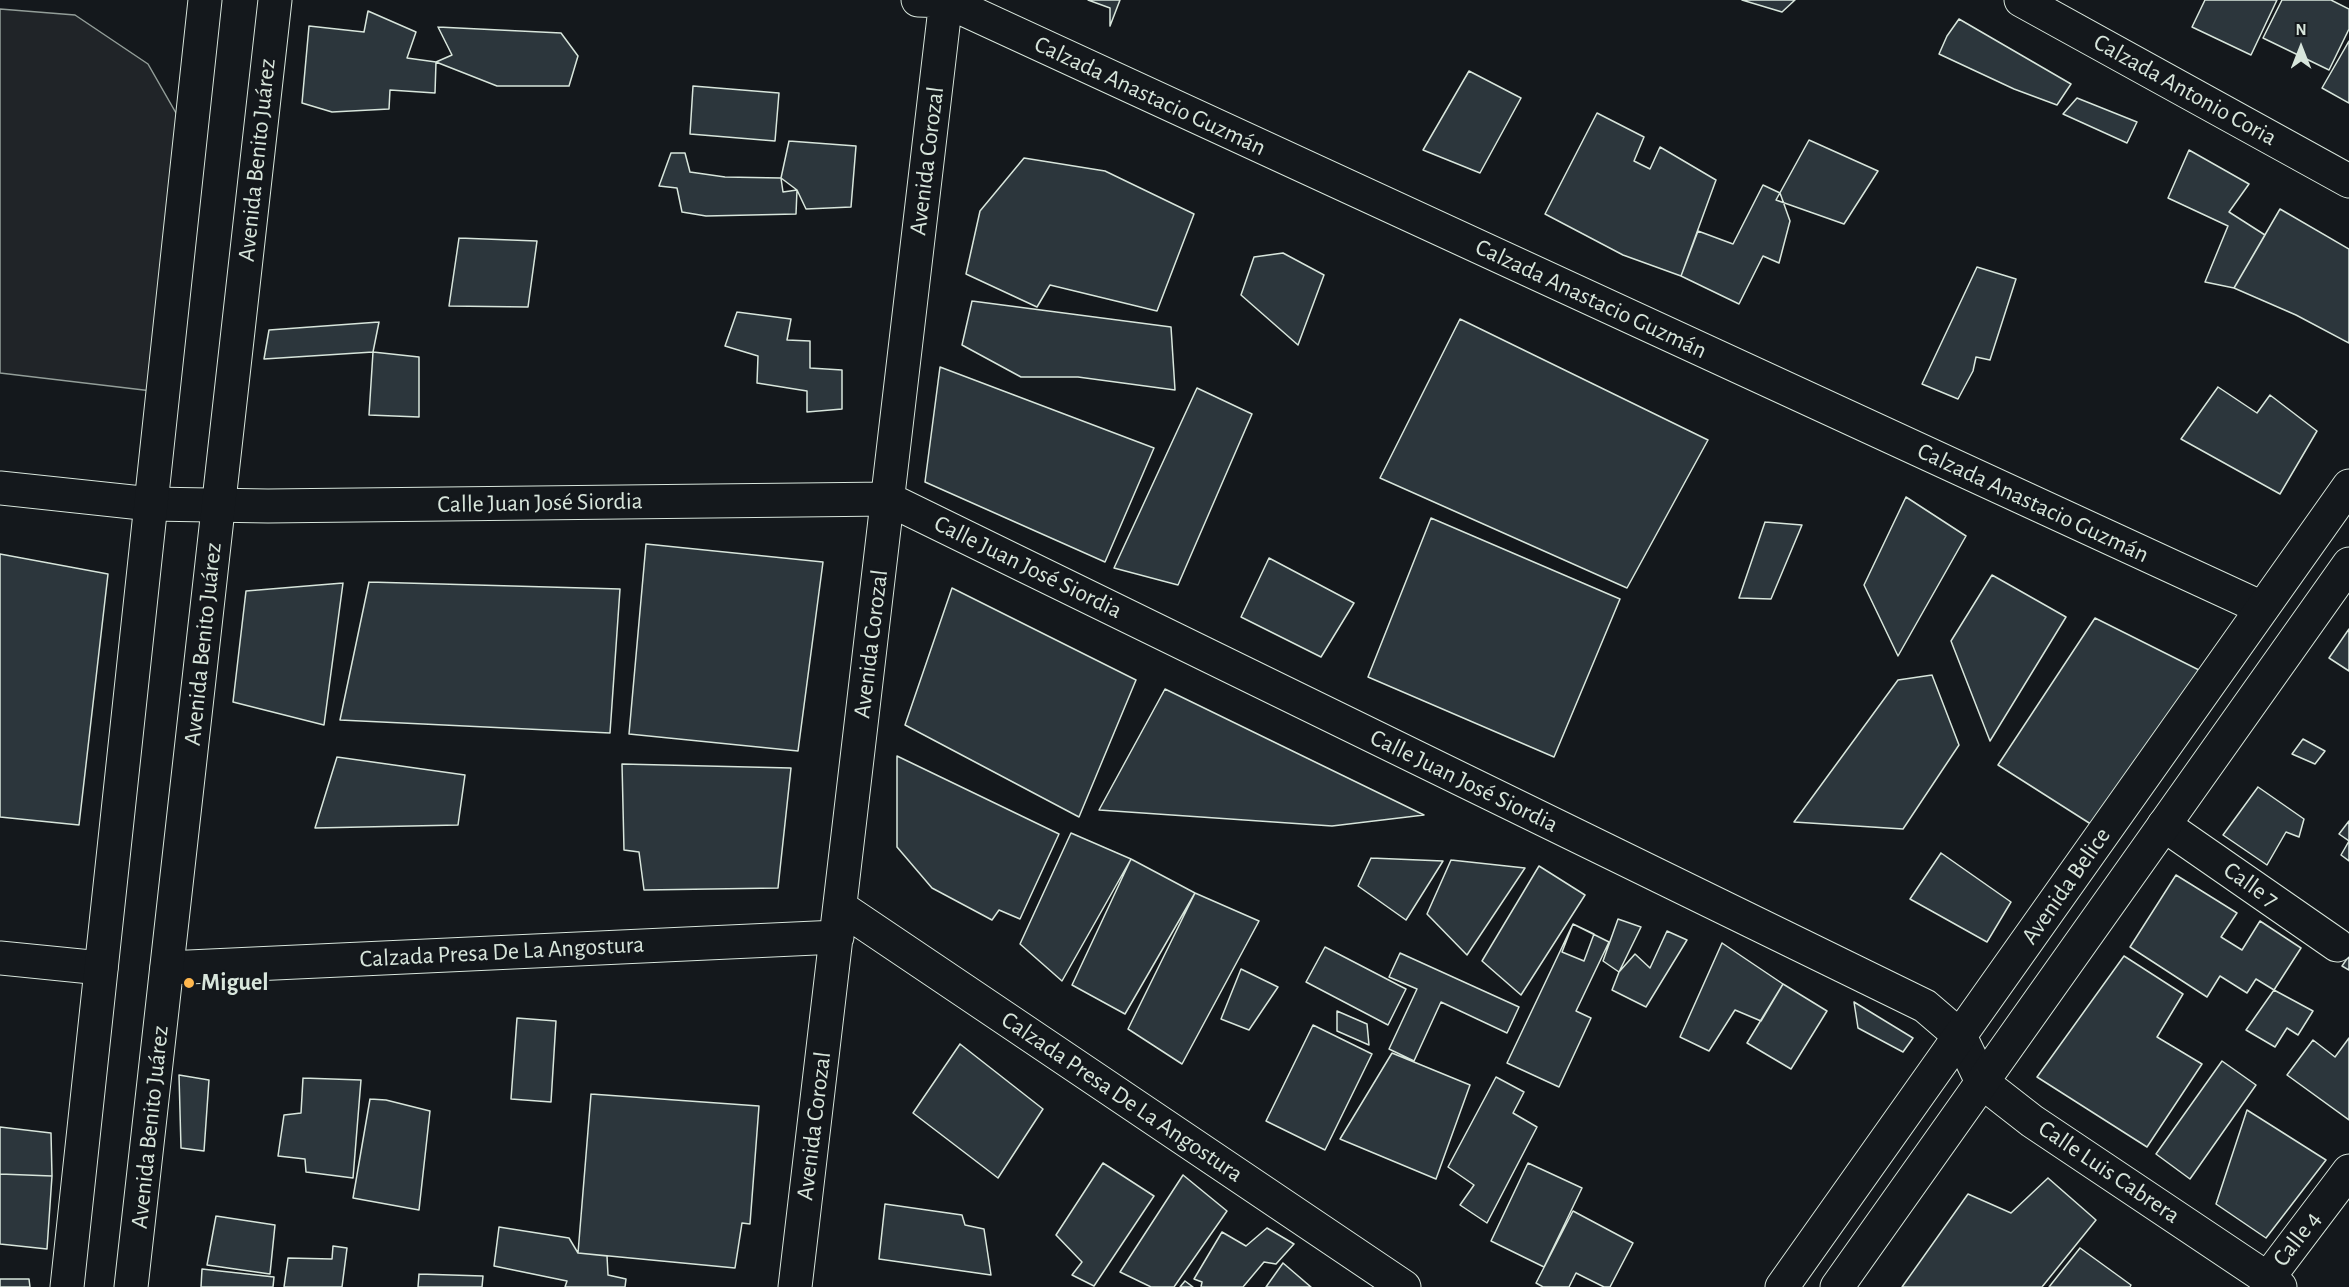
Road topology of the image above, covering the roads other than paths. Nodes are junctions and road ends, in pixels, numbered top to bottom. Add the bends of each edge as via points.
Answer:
1 (205, 0) edge
2 (275, 0) edge
3 (937, 0) edge
4 (2021, 0) edge
5 (2349, 181) edge
6 (2349, 486) edge
7 (0, 488) edge
8 (888, 499) junction
9 (151, 504) junction
10 (219, 506) junction
11 (2348, 568) edge
12 (2262, 608) junction
13 (2164, 825) junction
14 (838, 922) junction
15 (2337, 945) dead end
16 (0, 958) edge
17 (101, 968) junction
18 (167, 968) junction
19 (1960, 1036) junction
20 (1982, 1082) junction
21 (2349, 1171) edge
22 (2274, 1282) edge
23 (67, 1287) edge
24 (132, 1287) edge
25 (795, 1287) edge
26 (1404, 1287) edge
27 (1782, 1287) edge
28 (1837, 1287) edge

1 - 9 street
2 - 10 street, Avenida Benito Juárez
3 - 8 street, Avenida Corozal
3 - 12 street, Calzada Anastacio Guzmán
4 - 5 street, Calzada Antonio Coria
6 - 12 street, Avenida Belice
7 - 9 street, Calle Juan José Siordia
8 - 10 street, Calle Juan José Siordia
8 - 14 street, Avenida Corozal
8 - 19 street, Calle Juan José Siordia via 1926,1006
9 - 10 street, Calle Juan José Siordia
9 - 17 street
10 - 18 street, Avenida Benito Juárez
11 - 13 street, Avenida Belice
12 - 19 street, Avenida Belice
13 - 15 street, Calle 7
13 - 20 street, Avenida Belice
14 - 18 street, Calzada Presa De La Angostura
14 - 25 street, Avenida Corozal
14 - 26 street, Calzada Presa De La Angostura
16 - 17 street
17 - 23 street
18 - 24 street, Avenida Benito Juárez
19 - 20 street, Calle Luis Cabrera
19 - 27 street, Avenida Belice
20 - 22 street, Calle Luis Cabrera via 2032,1121
20 - 28 street, Avenida Belice
21 - 22 street, Calle 4

